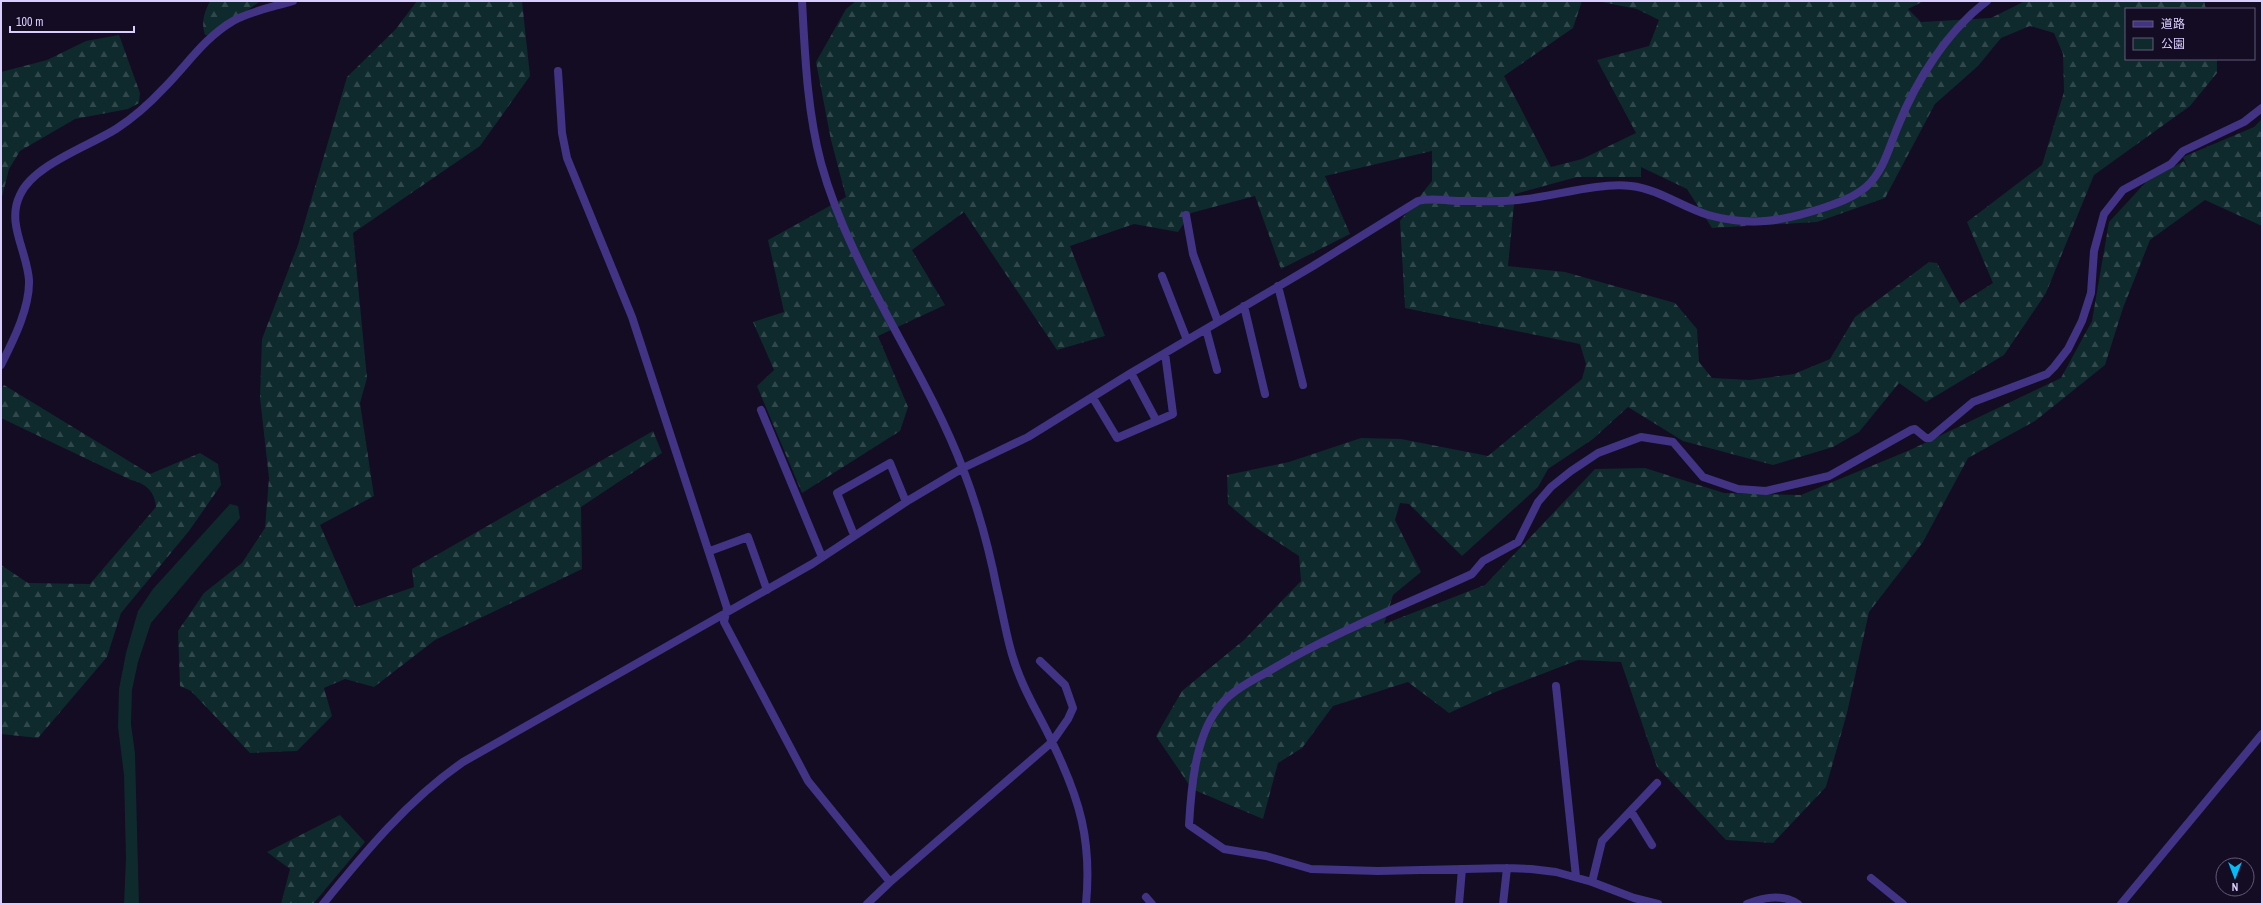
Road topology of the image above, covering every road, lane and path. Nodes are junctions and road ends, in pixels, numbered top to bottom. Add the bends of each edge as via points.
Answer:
1 (293, 1) edge
2 (802, 1) edge
3 (1987, 1) edge
4 (558, 71) dead end
5 (2262, 108) edge
6 (1186, 214) dead end
7 (1162, 276) dead end
8 (1278, 286) junction
9 (1244, 306) junction
10 (1218, 322) junction
11 (1206, 328) junction
12 (1187, 340) junction
13 (1165, 353) junction
14 (1, 365) edge
15 (1218, 370) dead end
16 (1131, 373) junction
17 (1302, 384) dead end
18 (1266, 394) dead end
19 (1093, 398) junction
20 (762, 410) dead end
21 (1156, 420) junction
22 (963, 468) junction
23 (906, 502) junction
24 (854, 535) junction
25 (710, 550) junction
26 (822, 557) junction
27 (767, 590) junction
28 (724, 615) junction
29 (1040, 662) dead end
30 (1556, 686) dead end
31 (2262, 734) edge
32 (1052, 742) junction
33 (1657, 783) dead end
34 (1631, 811) junction
35 (1652, 845) dead end
36 (1507, 868) junction
37 (1462, 869) junction
38 (1576, 877) junction
39 (1870, 878) dead end
40 (890, 882) junction
41 (1592, 882) junction
42 (1146, 897) dead end
43 (323, 904) edge
44 (867, 904) edge
45 (1086, 904) edge
46 (1152, 904) edge
47 (1459, 904) edge
48 (1503, 904) edge
49 (1658, 904) edge
50 (1747, 904) edge
51 (1798, 904) edge
52 (1903, 904) edge
53 (2121, 904) edge

1 - 14 street via 233,21 211,36 141,110 116,129 41,171 24,188 15,216 26,267 28,291 12,343
2 - 22 street via 810,107 821,164 849,238 946,428
3 - 8 street via 1976,9 1936,55 1911,97 1887,156 1876,175 1866,187 1848,199 1787,219 1768,222 1741,221 1707,214 1661,194 1633,186 1605,187 1517,200 1459,201 1427,198 1408,206
4 - 25 street via 562,133 567,158 632,318
5 - 37 street via 2244,122 2183,151 2172,164 2123,190 2104,214 2094,251 2091,293 2082,321 2068,349 2047,374 1973,402 1930,438 1926,438 1915,429 1911,430 1829,476 1766,491 1738,489 1703,477 1673,442 1640,437 1598,453 1550,486 1538,502 1518,542 1484,561 1472,574 1293,657 1243,685 1217,709 1202,740 1190,800 1189,825 1224,849 1266,856 1311,869
6 - 10 street via 1193,254
7 - 12 street
8 - 9 street
8 - 17 street
9 - 10 street
9 - 18 street
10 - 11 street
11 - 12 street
11 - 15 street
12 - 13 street
13 - 16 street
13 - 21 street via 1173,414
16 - 19 street
16 - 21 street
19 - 21 street via 1117,438
19 - 22 street via 1028,437
20 - 26 street
22 - 23 street
22 - 32 street via 982,523 1005,629 1019,676
23 - 24 street
23 - 24 street via 890,463 837,493
24 - 26 street
25 - 27 street via 748,537
25 - 28 street via 728,608
26 - 27 street
27 - 28 street
28 - 40 street via 724,622 808,781
28 - 43 street via 463,762 415,799
29 - 32 street via 1065,685 1073,708
30 - 38 street
31 - 53 street
32 - 40 street
32 - 45 street via 1083,818 1088,856
33 - 34 street
34 - 35 street
34 - 41 street via 1602,841
36 - 37 street
36 - 38 street via 1556,872
36 - 48 street
37 - 47 street
38 - 41 street
39 - 52 street
40 - 44 street
41 - 49 street
42 - 46 street
50 - 51 street via 1776,897 1786,898

